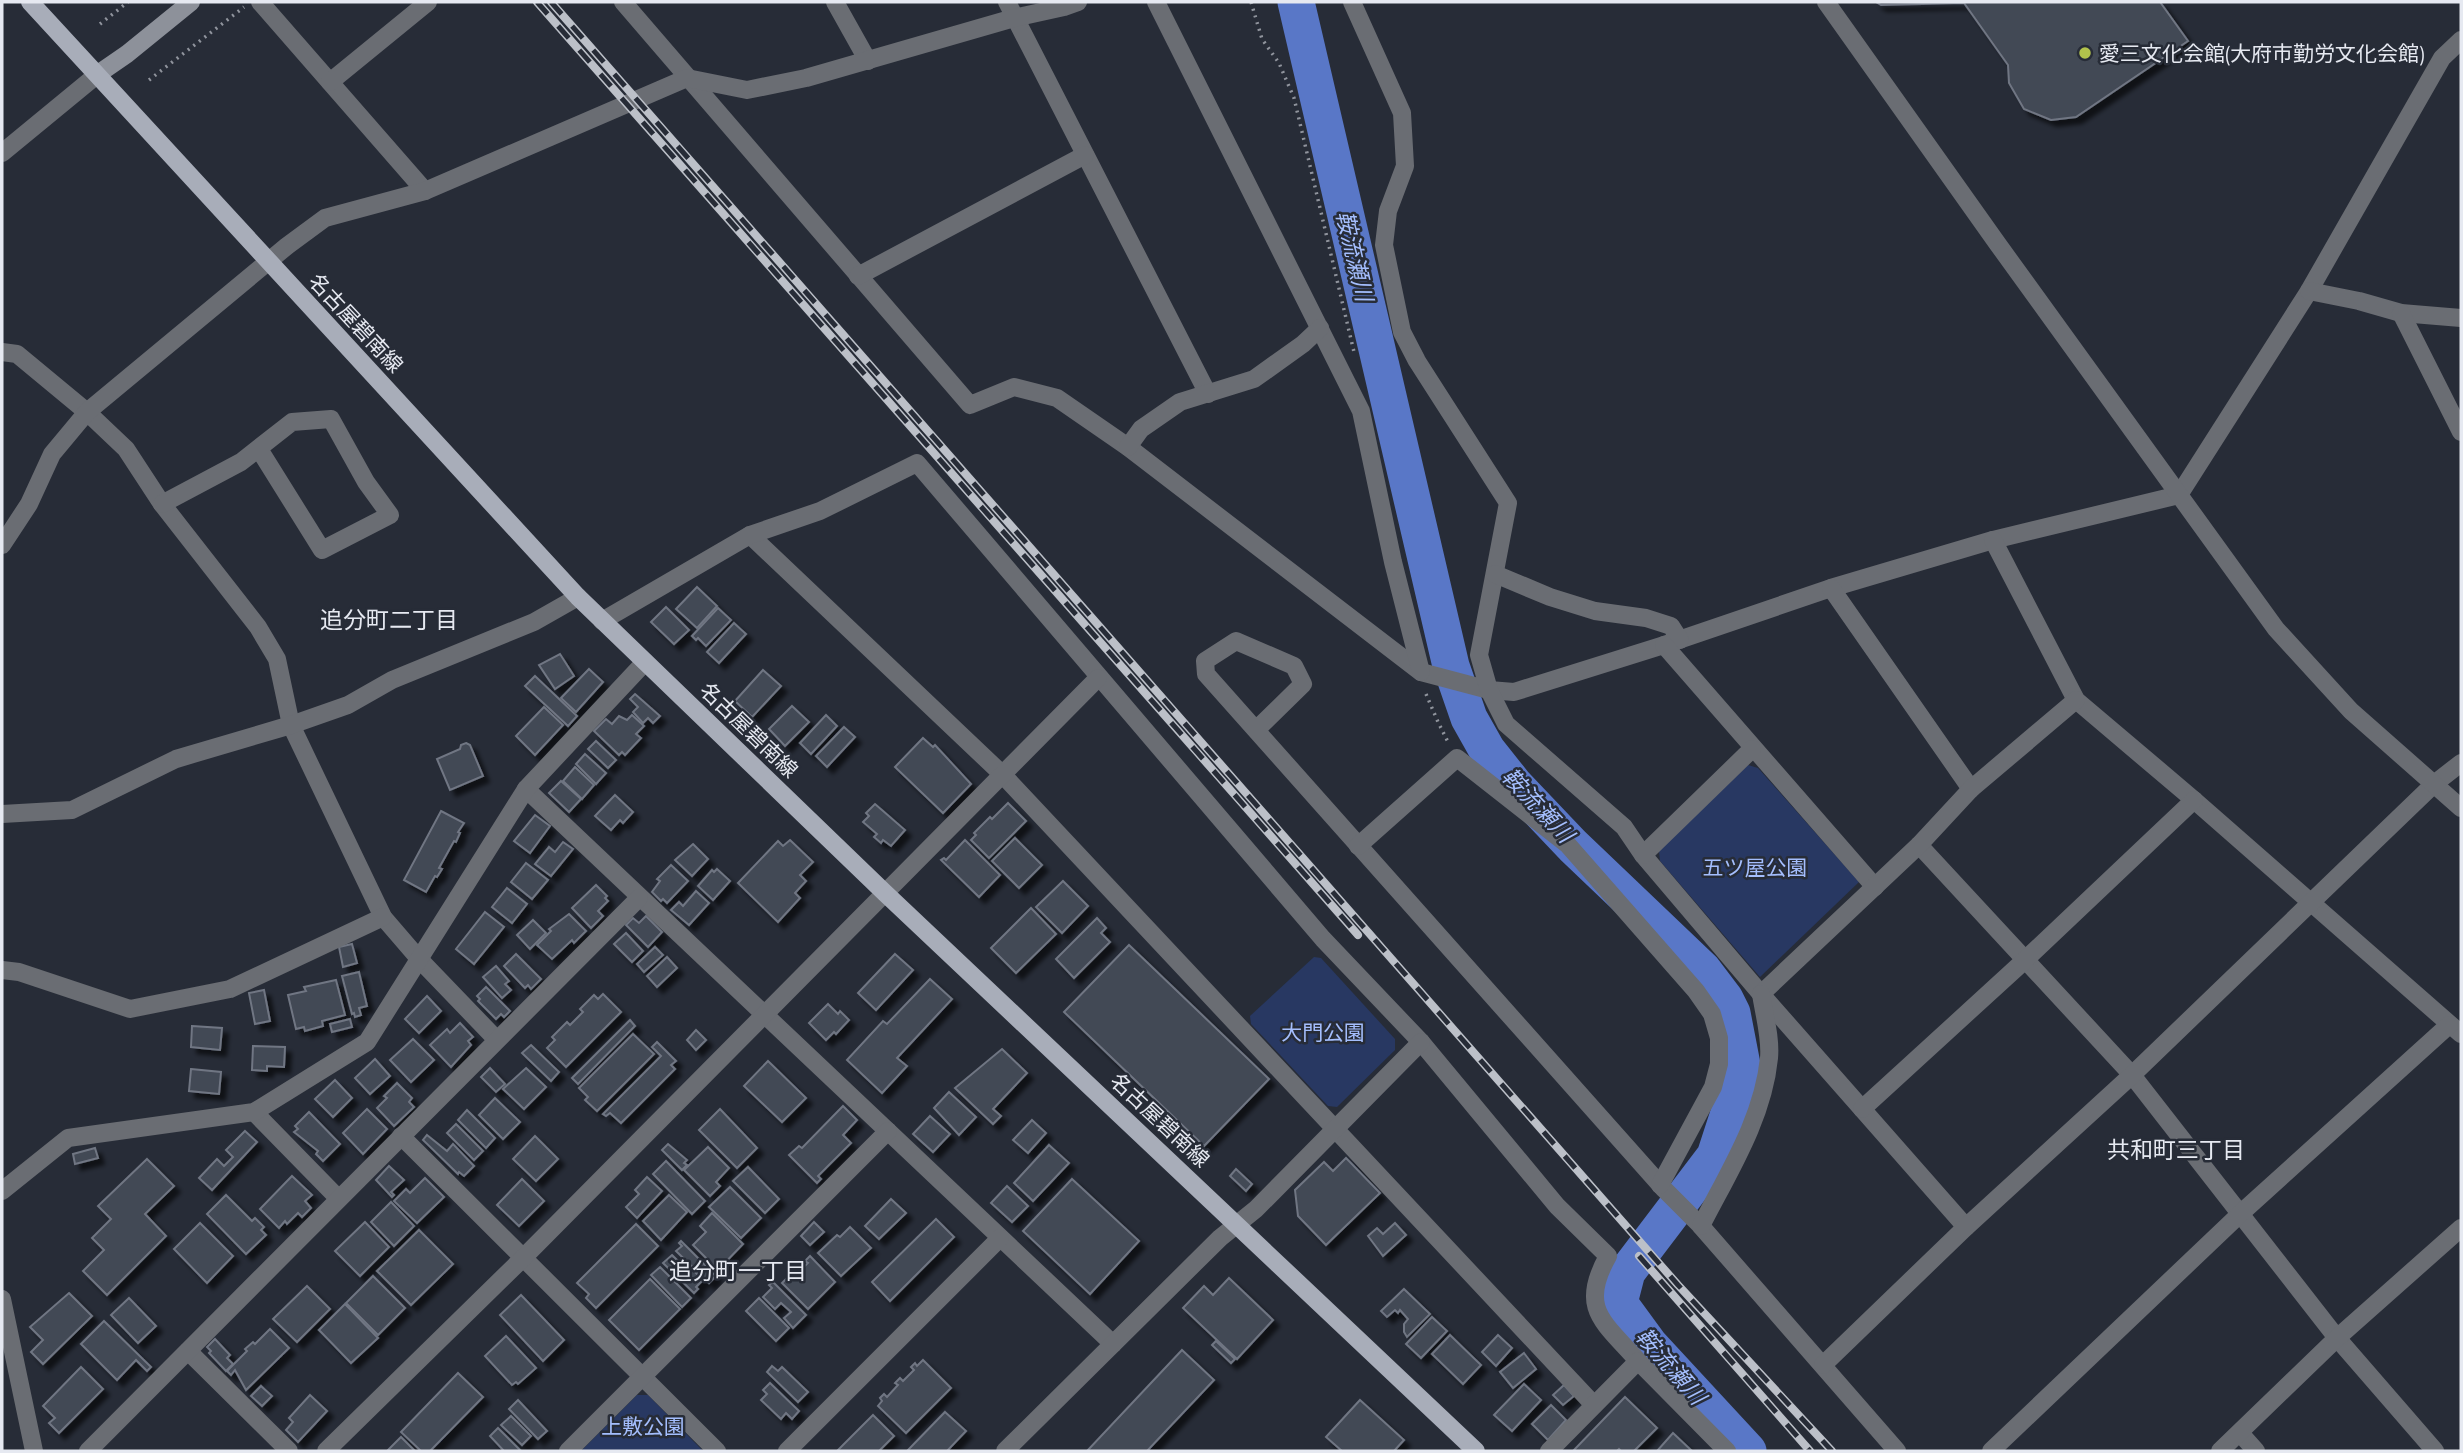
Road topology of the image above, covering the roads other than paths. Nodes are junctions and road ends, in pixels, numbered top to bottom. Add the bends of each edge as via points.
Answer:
1 (30, 2) edge
2 (191, 2) edge
3 (260, 2) edge
4 (428, 2) edge
5 (623, 2) edge
6 (835, 2) edge
7 (1078, 2) edge
8 (1156, 2) edge
9 (1352, 2) edge
10 (1826, 2) edge
11 (1011, 10) edge
12 (2461, 40) edge
13 (868, 61) junction
14 (98, 74) junction
15 (687, 78) junction
16 (330, 82) junction
17 (2, 153) edge
18 (1084, 155) junction
19 (425, 191) junction
20 (268, 261) junction
21 (858, 276) junction
22 (2309, 291) junction
23 (2401, 313) junction
24 (2461, 318) edge
25 (1320, 328) junction
26 (2, 352) edge
27 (1208, 394) junction
28 (87, 412) junction
29 (2461, 432) edge
30 (1128, 447) junction
31 (259, 449) junction
32 (2179, 495) junction
33 (162, 504) junction
34 (750, 535) junction
35 (1993, 540) junction
36 (2, 545) edge
37 (1495, 574) junction
38 (1831, 588) junction
39 (578, 597) junction
40 (602, 621) junction
41 (1672, 643) junction
42 (645, 662) junction
43 (1425, 673) junction
44 (1098, 678) junction
45 (1488, 689) junction
46 (2076, 700) junction
47 (291, 725) junction
48 (1256, 730) junction
49 (1752, 749) junction
50 (2461, 763) edge
51 (1003, 775) junction
52 (2434, 784) junction
53 (526, 789) junction
54 (1971, 789) junction
55 (2194, 800) junction
56 (2461, 808) edge
57 (2, 814) edge
58 (1919, 845) junction
59 (1358, 846) junction
60 (1643, 855) junction
61 (1875, 887) junction
62 (885, 893) junction
63 (639, 898) junction
64 (2311, 902) junction
65 (383, 917) junction
66 (420, 960) junction
67 (2025, 960) junction
68 (2, 970) edge
69 (1761, 994) junction
70 (766, 1015) junction
71 (2455, 1030) edge
72 (496, 1039) junction
73 (1421, 1042) junction
74 (2132, 1075) junction
75 (1862, 1109) junction
76 (254, 1111) junction
77 (1336, 1129) junction
78 (888, 1131) junction
79 (401, 1136) junction
80 (1662, 1187) junction
81 (2, 1191) edge
82 (338, 1198) junction
83 (2240, 1214) junction
84 (1237, 1224) junction
85 (1700, 1226) junction
86 (1966, 1227) junction
87 (2460, 1233) edge
88 (1000, 1238) junction
89 (523, 1258) junction
90 (2, 1299) edge
91 (2337, 1338) junction
92 (1113, 1344) junction
93 (188, 1351) junction
94 (1638, 1361) junction
95 (1823, 1365) junction
96 (642, 1377) junction
97 (1594, 1405) junction
98 (2239, 1433) junction
99 (33, 1451) edge
100 (88, 1451) edge
101 (289, 1451) edge
102 (326, 1451) edge
103 (568, 1451) edge
104 (717, 1451) edge
105 (787, 1451) edge
106 (1005, 1451) edge
107 (1476, 1451) edge
108 (1549, 1451) edge
109 (1727, 1451) edge
110 (1897, 1451) edge
111 (1991, 1451) edge
112 (2220, 1451) edge
113 (2256, 1451) edge
114 (2435, 1451) edge

1 - 14 main road, 名古屋碧南線
2 - 14 main road
3 - 16 street
4 - 16 street
5 - 15 street
6 - 13 street
7 - 11 street
8 - 25 street
9 - 37 street via 1402,113 1405,166 1388,211 1384,245 1402,332 1508,503
10 - 32 street
11 - 13 street
11 - 18 street
12 - 22 street via 2442,58
13 - 15 street via 747,90
14 - 17 street
14 - 20 main road, 名古屋碧南線
15 - 19 street
15 - 21 street
16 - 19 street
18 - 21 street
18 - 27 street
19 - 20 street via 325,218
20 - 28 street
20 - 39 main road, 名古屋碧南線
21 - 30 street via 970,405 1014,387 1056,398
22 - 23 street
22 - 32 street
23 - 24 street
23 - 29 street
25 - 27 street via 1254,379
25 - 43 street via 1361,411 1393,562
26 - 28 street via 17,354
27 - 30 street via 1180,402 1141,429
28 - 33 street via 126,449
28 - 36 street via 52,454 29,504
30 - 43 street
31 - 31 street via 292,422 331,419 390,515 322,550
31 - 33 street
32 - 35 street
32 - 52 street via 2276,629 2351,711
33 - 47 street via 258,627 277,659
34 - 40 street
34 - 44 street via 820,510 917,463
34 - 51 street
35 - 38 street
35 - 46 street
37 - 41 street via 1550,597 1671,626
37 - 45 street via 1479,655
38 - 41 street
38 - 54 street
39 - 40 main road, 名古屋碧南線
39 - 47 street via 534,622 392,680 348,705
40 - 42 main road, 名古屋碧南線
41 - 45 street via 1514,692
41 - 49 street
42 - 53 street
42 - 62 main road, 名古屋碧南線
43 - 45 street
44 - 51 street
44 - 73 street via 1323,939
45 - 60 street via 1506,724 1624,827
46 - 54 street
46 - 55 street
47 - 57 street via 176,759 72,810
47 - 65 street
48 - 48 street via 1303,684 1294,666 1236,640 1205,661 1206,674
48 - 59 street
49 - 60 street
49 - 61 street
50 - 52 street
51 - 62 street
51 - 77 street
52 - 56 street
52 - 64 street
53 - 63 street
53 - 66 street
54 - 58 street
55 - 64 street
55 - 67 street
58 - 61 street
58 - 67 street
59 - 80 street
59 - 80 street via 1457,758 1569,845 1696,991 1712,1014 1719,1038 1713,1087
60 - 69 street
61 - 69 street
62 - 70 street
62 - 84 main road, 名古屋碧南線
63 - 70 street
63 - 72 street
64 - 71 street
64 - 74 street
65 - 66 street
65 - 68 street via 230,989 130,1009
66 - 72 street
66 - 76 street via 367,1042
67 - 74 street
67 - 75 street
69 - 75 street
69 - 85 street via 1770,1055 1763,1098
70 - 78 street
70 - 89 street
71 - 83 street
72 - 79 street
73 - 77 street
73 - 94 street via 1557,1206 1608,1256 1597,1276 1596,1311
74 - 83 street
74 - 86 street
75 - 86 street
76 - 81 street via 68,1138
76 - 82 street
77 - 84 street
77 - 97 street
78 - 88 street
78 - 96 street
79 - 82 street
79 - 89 street
80 - 85 street
82 - 93 street
83 - 91 street
83 - 111 street
84 - 92 street
84 - 107 main road, 名古屋碧南線
85 - 95 street
86 - 95 street
87 - 91 street
88 - 92 street
88 - 105 street
89 - 96 street
89 - 102 street
90 - 99 street
91 - 98 street
91 - 114 street
92 - 106 street
93 - 100 street
93 - 101 street
94 - 97 street
94 - 109 street
95 - 110 street
96 - 103 street
96 - 104 street
97 - 108 street
98 - 112 street
98 - 113 street

